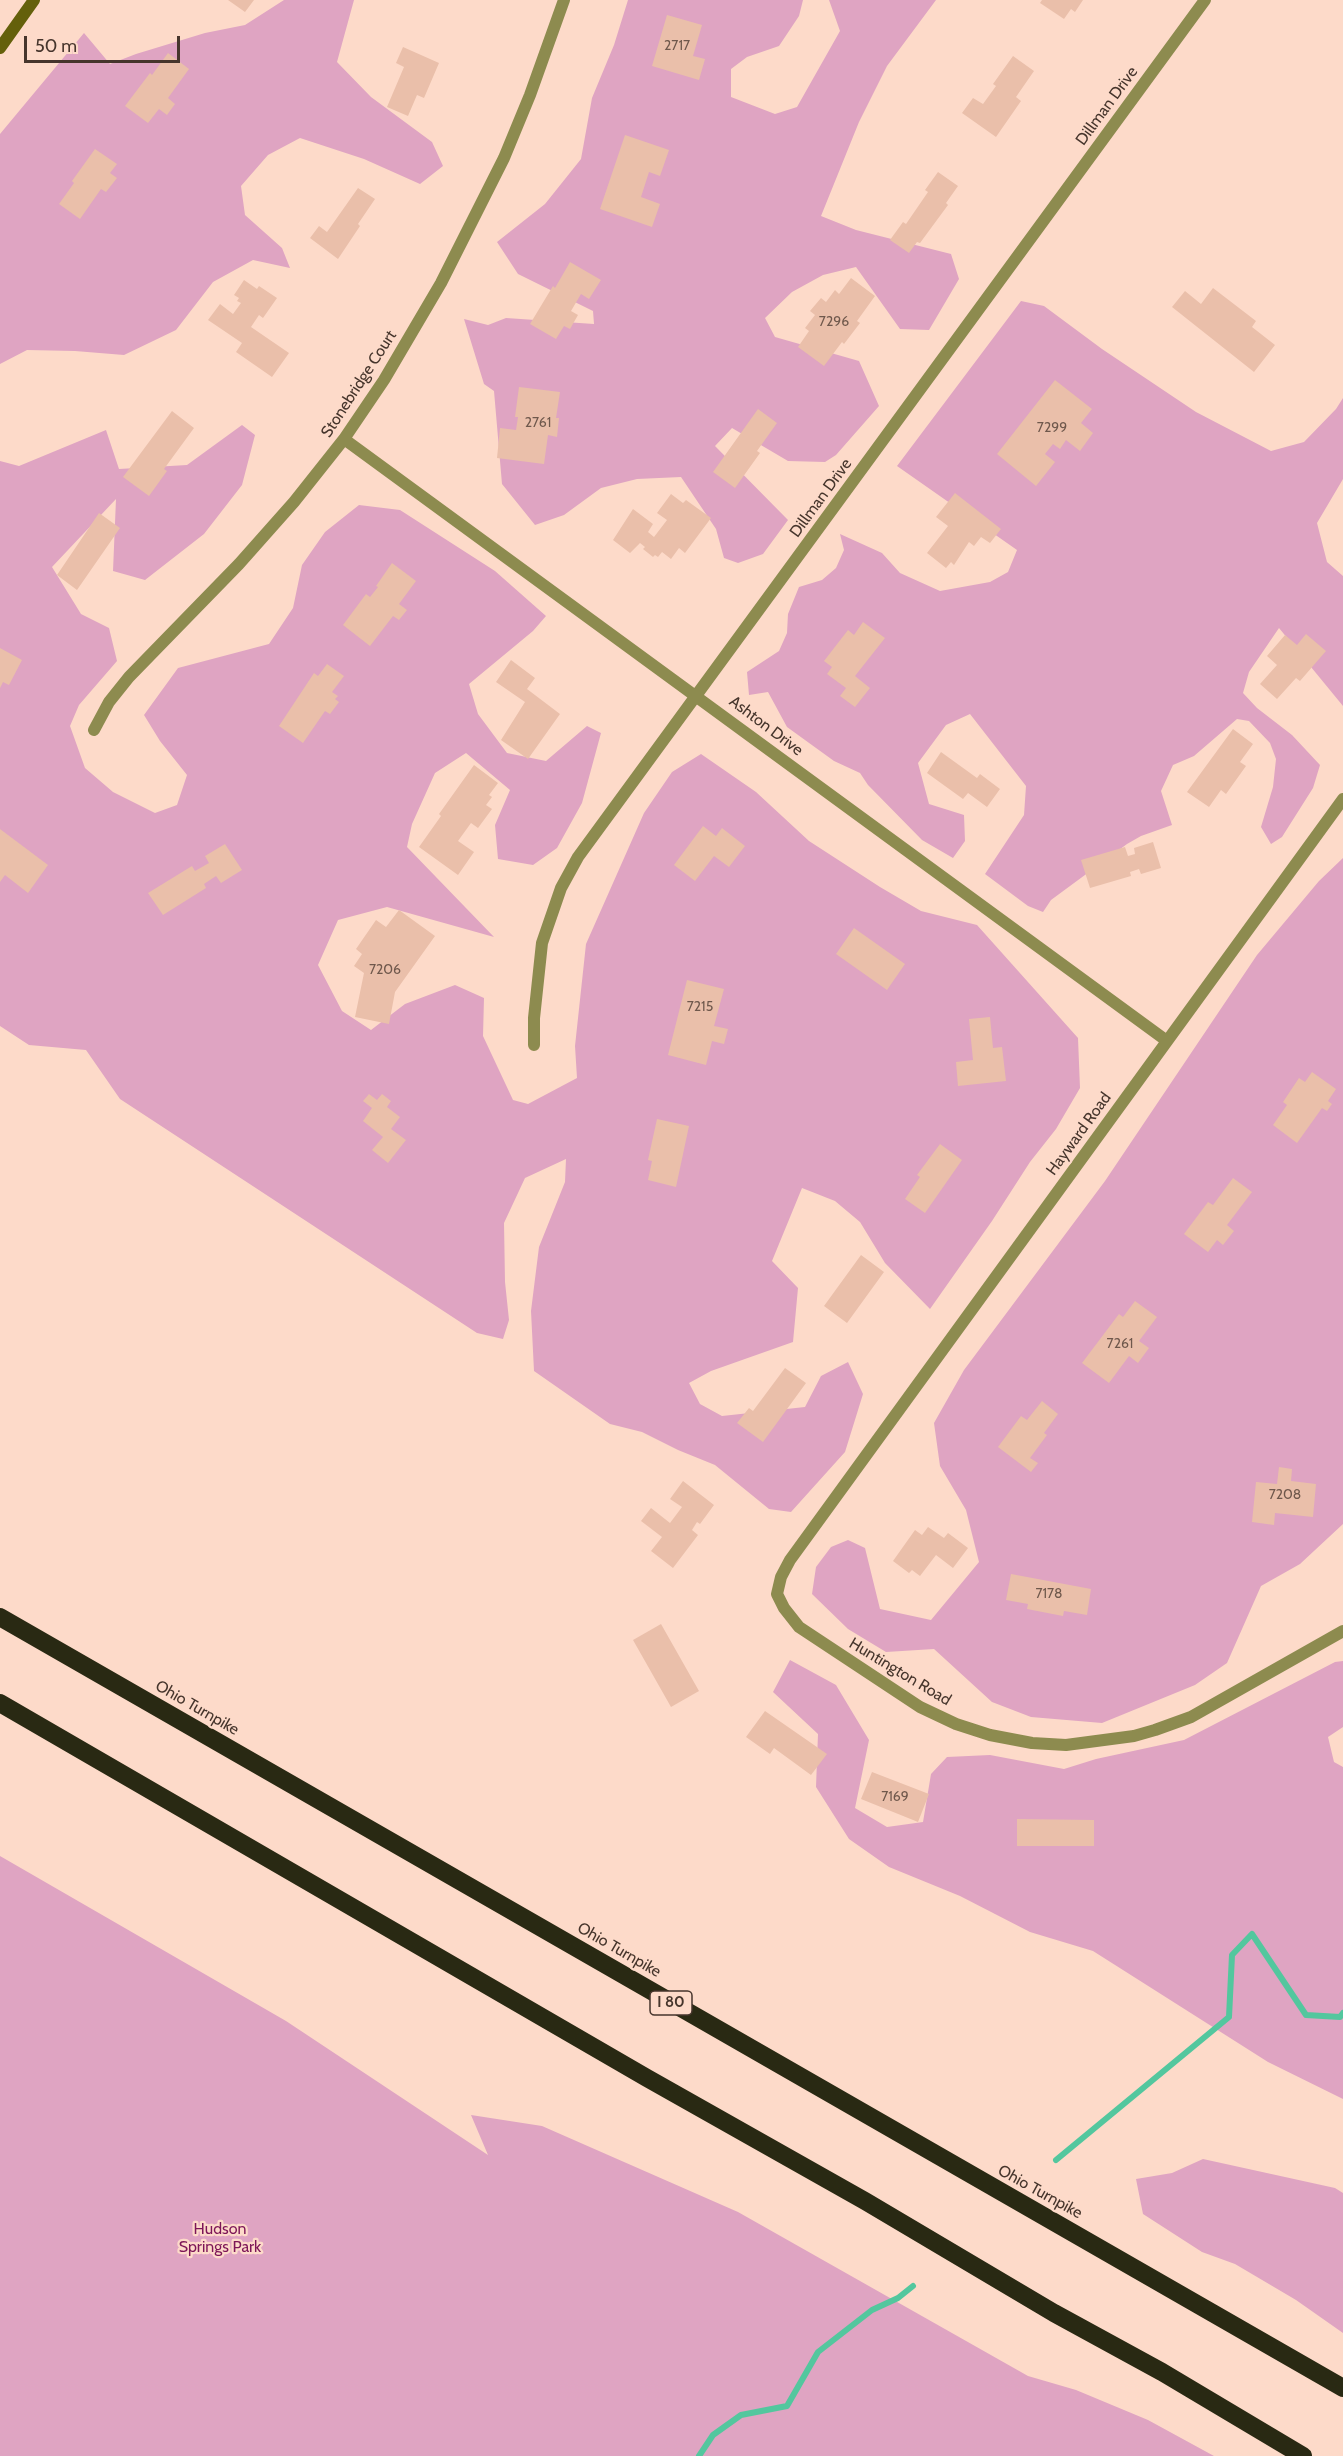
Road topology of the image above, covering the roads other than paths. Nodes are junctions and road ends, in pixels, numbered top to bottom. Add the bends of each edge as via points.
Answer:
1 (34, 0) edge
2 (564, 0) edge
3 (1205, 0) edge
4 (0, 48) edge
5 (344, 439) junction
6 (698, 695) junction
7 (94, 730) dead end
8 (1343, 799) edge
9 (1167, 1041) junction
10 (534, 1045) dead end
11 (842, 1489) joint
12 (0, 1617) edge
13 (1343, 1631) edge
14 (0, 1703) edge
15 (1343, 2388) edge
16 (1303, 2456) edge

1 - 4 street
2 - 5 street, Stonebridge Court via 524,110 467,237 384,380
3 - 6 street, Dillman Drive
5 - 6 street, Ashton Drive
5 - 7 street, Stonebridge Court via 239,564 129,677
6 - 9 street, Ashton Drive
6 - 10 street, Dillman Drive via 578,857 561,888 542,943
8 - 9 street, Hayward Road
9 - 11 street, Hayward Road
11 - 13 street, Huntington Road via 781,1577 777,1594 784,1608 799,1627 910,1701 956,1725 990,1735 1032,1743 1066,1744 1155,1730 1191,1717
12 - 15 highway, Ohio Turnpike / I 80
14 - 16 highway

